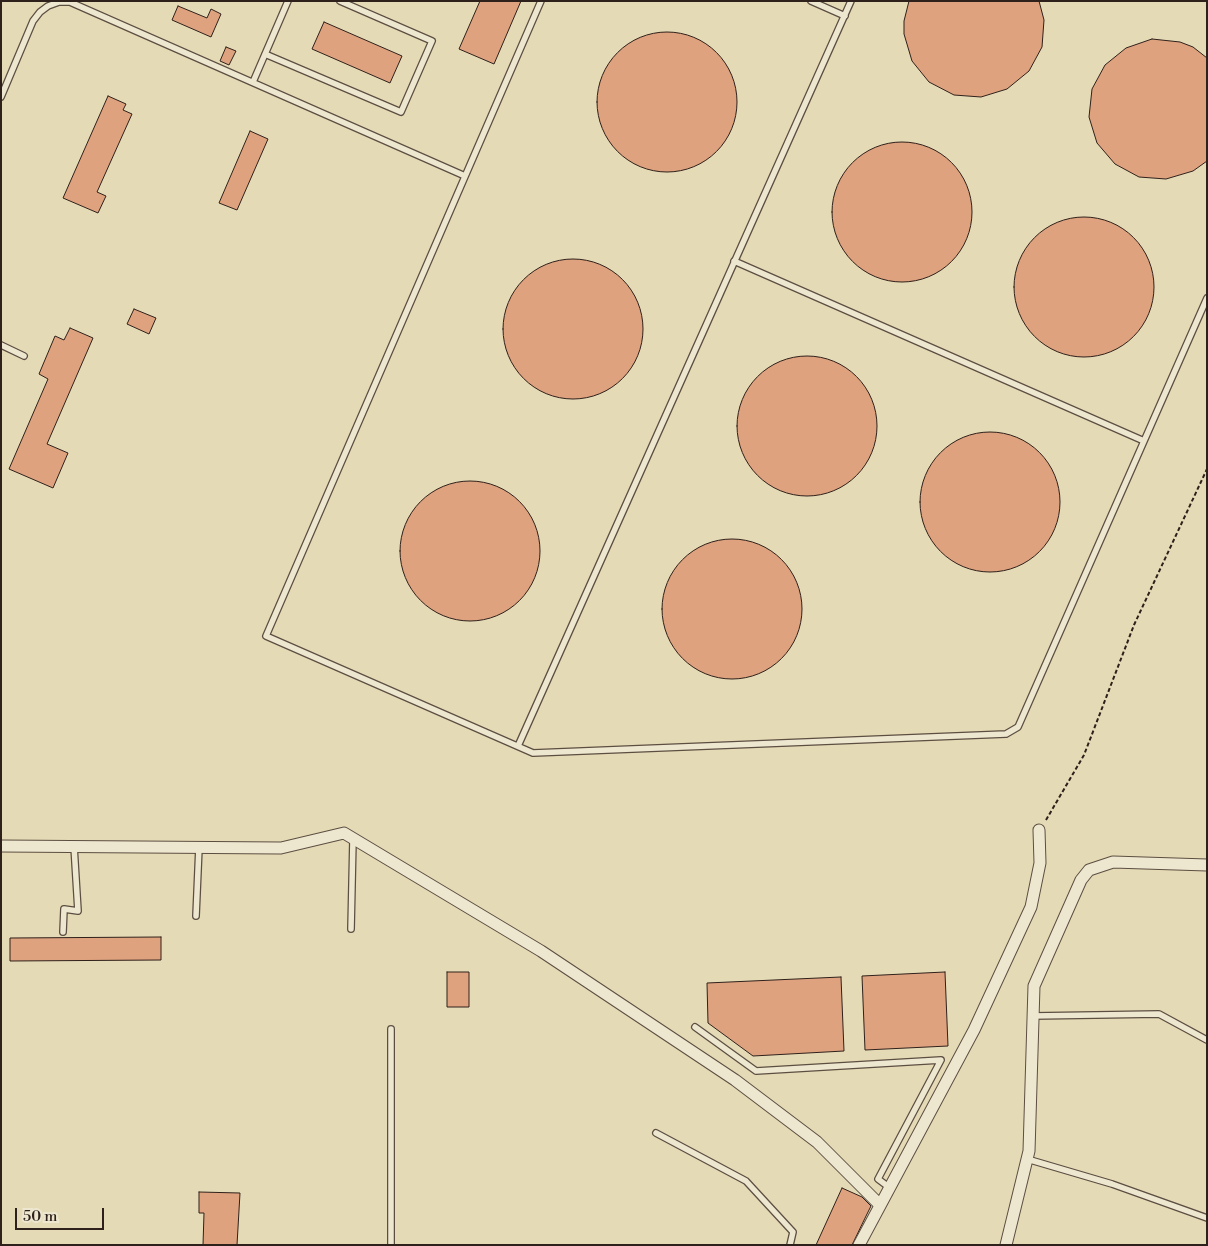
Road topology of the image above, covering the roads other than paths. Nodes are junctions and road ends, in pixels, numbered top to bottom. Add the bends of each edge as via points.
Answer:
1 (288, 1) edge
2 (340, 1) edge
3 (541, 1) edge
4 (811, 1) edge
5 (851, 1) edge
6 (845, 16) junction
7 (265, 54) junction
8 (252, 82) junction
9 (1, 97) edge
10 (465, 176) junction
11 (734, 261) junction
12 (1207, 298) edge
13 (1, 345) edge
14 (24, 356) dead end
15 (1144, 441) junction
16 (518, 746) junction
17 (1039, 830) road end
18 (353, 839) junction
19 (1, 846) edge
20 (74, 846) junction
21 (199, 847) junction
22 (1207, 866) edge
23 (196, 916) dead end
24 (351, 928) dead end
25 (63, 932) dead end
26 (1032, 1016) junction
27 (695, 1027) dead end
28 (391, 1029) dead end
29 (1207, 1040) edge
30 (656, 1133) dead end
31 (1027, 1159) junction
32 (890, 1188) junction
33 (880, 1205) junction
34 (1207, 1218) edge
35 (391, 1245) edge
36 (790, 1245) edge
37 (858, 1245) edge
38 (1006, 1245) edge

1 - 7 lane
2 - 7 lane via 432,41 401,112
3 - 10 lane
4 - 6 lane
5 - 6 lane
6 - 11 lane
7 - 8 lane
8 - 9 lane via 70,2 59,2 48,6 33,21
8 - 10 lane
10 - 16 lane via 266,636
11 - 15 lane
11 - 16 lane
12 - 15 lane
13 - 14 lane
15 - 16 lane via 1018,728 1006,734 533,753
17 - 32 street via 1040,863 1031,907 974,1030
18 - 21 street via 344,833 281,848
18 - 24 lane
18 - 33 street via 541,951 735,1080 817,1142
19 - 20 street
20 - 21 street
20 - 25 lane via 78,911 64,910
21 - 23 lane
22 - 26 street via 1113,862 1089,870 1081,880 1040,969 1034,986
26 - 29 lane via 1159,1014
26 - 31 street
27 - 32 lane via 756,1071 942,1060 878,1179
28 - 35 lane
30 - 36 lane via 746,1181 793,1232
31 - 34 lane via 1112,1184
31 - 38 street
32 - 33 street
33 - 37 street

